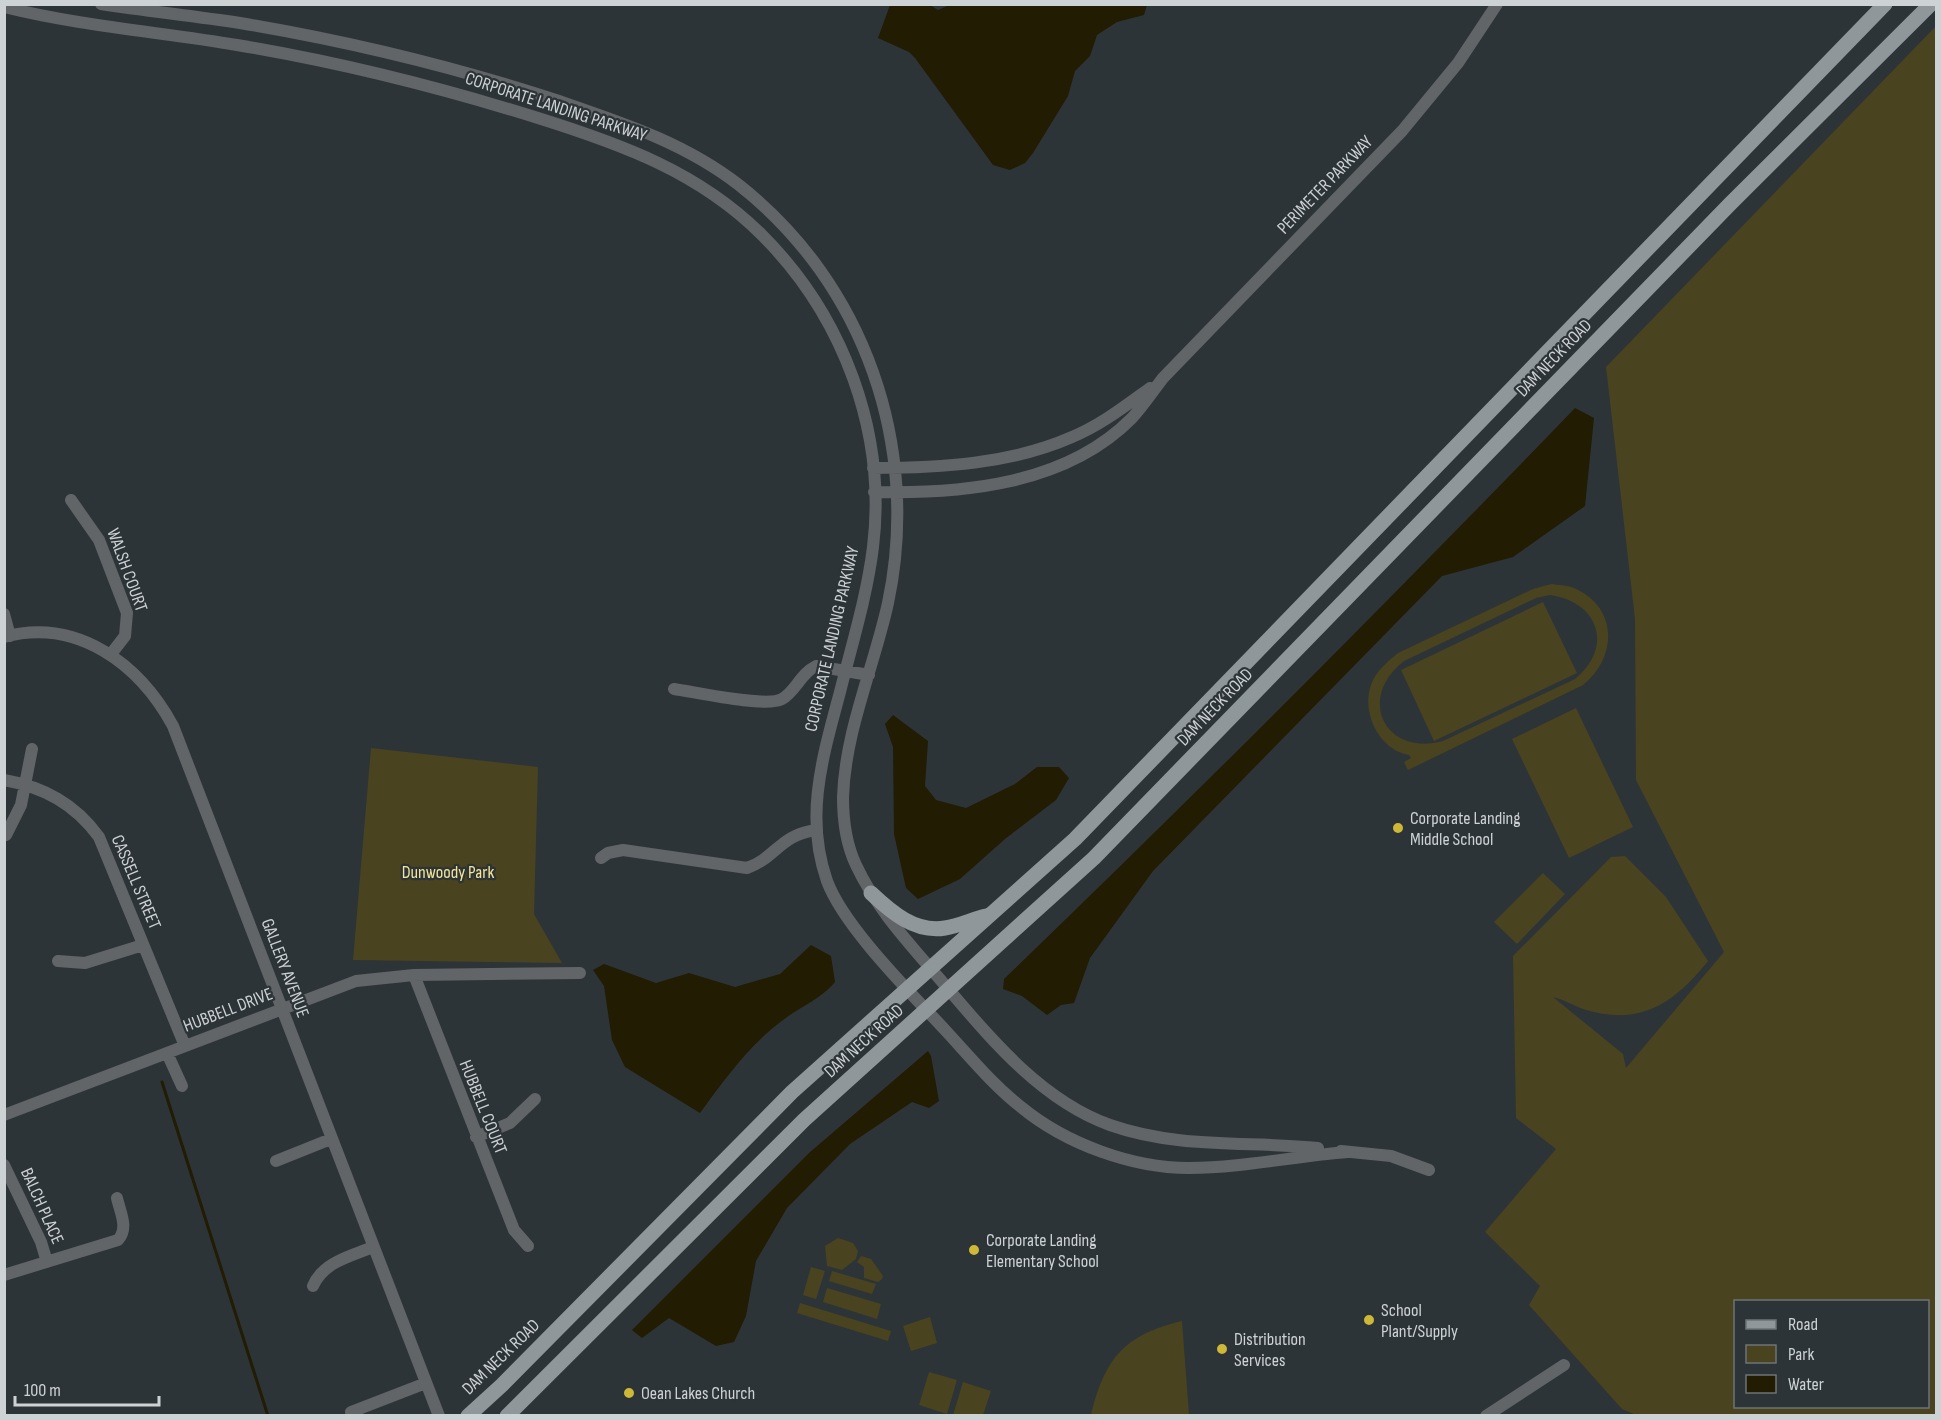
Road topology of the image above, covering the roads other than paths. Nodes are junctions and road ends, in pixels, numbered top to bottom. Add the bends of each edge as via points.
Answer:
1 (101, 4) edge
2 (1497, 4) edge
3 (1885, 4) edge
4 (1931, 4) edge
5 (4, 8) edge
6 (210, 19) junction
7 (209, 41) junction
8 (468, 74) junction
9 (463, 94) junction
10 (1163, 378) junction
11 (873, 468) junction
12 (896, 468) junction
13 (874, 492) junction
14 (897, 492) junction
15 (71, 500) dead end
16 (4, 614) edge
17 (7, 636) edge
18 (111, 654) junction
19 (845, 671) junction
20 (869, 675) junction
21 (674, 689) dead end
22 (32, 749) dead end
23 (4, 780) edge
24 (26, 784) junction
25 (817, 830) junction
26 (6, 835) edge
27 (601, 858) dead end
28 (871, 893) junction
29 (989, 915) junction
30 (143, 945) junction
31 (58, 961) dead end
32 (930, 968) junction
33 (580, 973) dead end
34 (414, 975) junction
35 (908, 988) junction
36 (949, 990) junction
37 (281, 1008) junction
38 (927, 1010) junction
39 (185, 1046) junction
40 (167, 1053) junction
41 (182, 1086) dead end
42 (535, 1099) dead end
43 (4, 1115) edge
44 (476, 1137) junction
45 (330, 1139) junction
46 (1348, 1152) junction
47 (276, 1161) dead end
48 (4, 1165) edge
49 (1429, 1170) dead end
50 (117, 1198) dead end
51 (528, 1246) dead end
52 (373, 1247) junction
53 (47, 1262) junction
54 (4, 1275) edge
55 (313, 1286) dead end
56 (1564, 1365) dead end
57 (426, 1383) junction
58 (351, 1412) dead end
59 (439, 1416) edge
60 (468, 1416) edge
61 (507, 1416) edge
62 (1486, 1416) edge

1 - 6 street, CORPORATE LANDING PARKWAY
2 - 10 street, PERIMETER PARKWAY via 1458,63 1402,131
3 - 29 main road, DAM NECK ROAD via 1075,839
4 - 36 main road, DAM NECK ROAD via 1730,204 1094,858
5 - 7 street, CORPORATE LANDING PARKWAY
6 - 7 street
6 - 8 street, CORPORATE LANDING PARKWAY via 382,51
7 - 9 street, CORPORATE LANDING PARKWAY via 338,64
8 - 9 street
8 - 12 street, CORPORATE LANDING PARKWAY via 653,134 712,166 765,207 813,259 856,330 877,380
9 - 11 street, CORPORATE LANDING PARKWAY via 634,150 692,179 740,214 787,261 833,331 858,390
10 - 12 street, PERIMETER PARKWAY via 1104,421 1052,446 983,462
10 - 14 street, PERIMETER PARKWAY via 1132,418 1060,464 992,485
11 - 12 street, PERIMETER PARKWAY
11 - 13 street, CORPORATE LANDING PARKWAY
12 - 14 street, CORPORATE LANDING PARKWAY
13 - 14 street, PERIMETER PARKWAY
13 - 19 street, CORPORATE LANDING PARKWAY via 873,547
14 - 20 street, CORPORATE LANDING PARKWAY via 894,574
15 - 18 street, WALSH COURT via 99,540 127,613 125,636
16 - 17 street
17 - 18 street, GALLERY AVENUE via 68,636
18 - 37 street, GALLERY AVENUE via 151,691 172,726
19 - 20 street
19 - 21 street via 813,667 788,694 774,702
19 - 25 street, CORPORATE LANDING PARKWAY via 820,762
20 - 28 street, CORPORATE LANDING PARKWAY via 843,798 849,847
22 - 24 street
23 - 24 street, CASSELL STREET
24 - 26 street
24 - 30 street, CASSELL STREET via 63,801 95,832
25 - 27 street via 803,831 785,840 747,868 623,850
25 - 35 street, CORPORATE LANDING PARKWAY via 828,884 838,903
28 - 29 main road via 900,918 924,927 945,928
28 - 32 street, CORPORATE LANDING PARKWAY
29 - 32 main road, DAM NECK ROAD
30 - 31 street via 85,963
30 - 39 street, CASSELL STREET
32 - 35 main road, DAM NECK ROAD
32 - 36 street, CORPORATE LANDING PARKWAY
33 - 34 street, HUBBELL DRIVE
34 - 37 street, HUBBELL DRIVE via 356,981
34 - 44 street, HUBBELL COURT
35 - 38 street, CORPORATE LANDING PARKWAY
35 - 60 main road, DAM NECK ROAD via 750,1132
36 - 38 main road, DAM NECK ROAD
36 - 46 street, CORPORATE LANDING PARKWAY via 1037,1082 1106,1124 1170,1140
37 - 39 street, HUBBELL DRIVE
37 - 45 street, GALLERY AVENUE
38 - 46 street, CORPORATE LANDING PARKWAY via 1019,1106 1052,1128 1131,1161 1148,1166 1192,1168
38 - 61 main road, DAM NECK ROAD via 768,1155
39 - 40 street, HUBBELL DRIVE
40 - 41 street
40 - 43 street, HUBBELL DRIVE
42 - 44 street via 510,1123
44 - 51 street, HUBBELL COURT via 514,1230
45 - 47 street
45 - 52 street, GALLERY AVENUE
46 - 49 street, CORPORATE LANDING PARKWAY via 1398,1158
48 - 53 street, BALCH PLACE
50 - 53 street, BALCH PLACE via 124,1226 118,1240
52 - 55 street via 328,1266
52 - 57 street, GALLERY AVENUE
53 - 54 street, BALCH PLACE
56 - 62 street
57 - 58 street
57 - 59 street, GALLERY AVENUE

